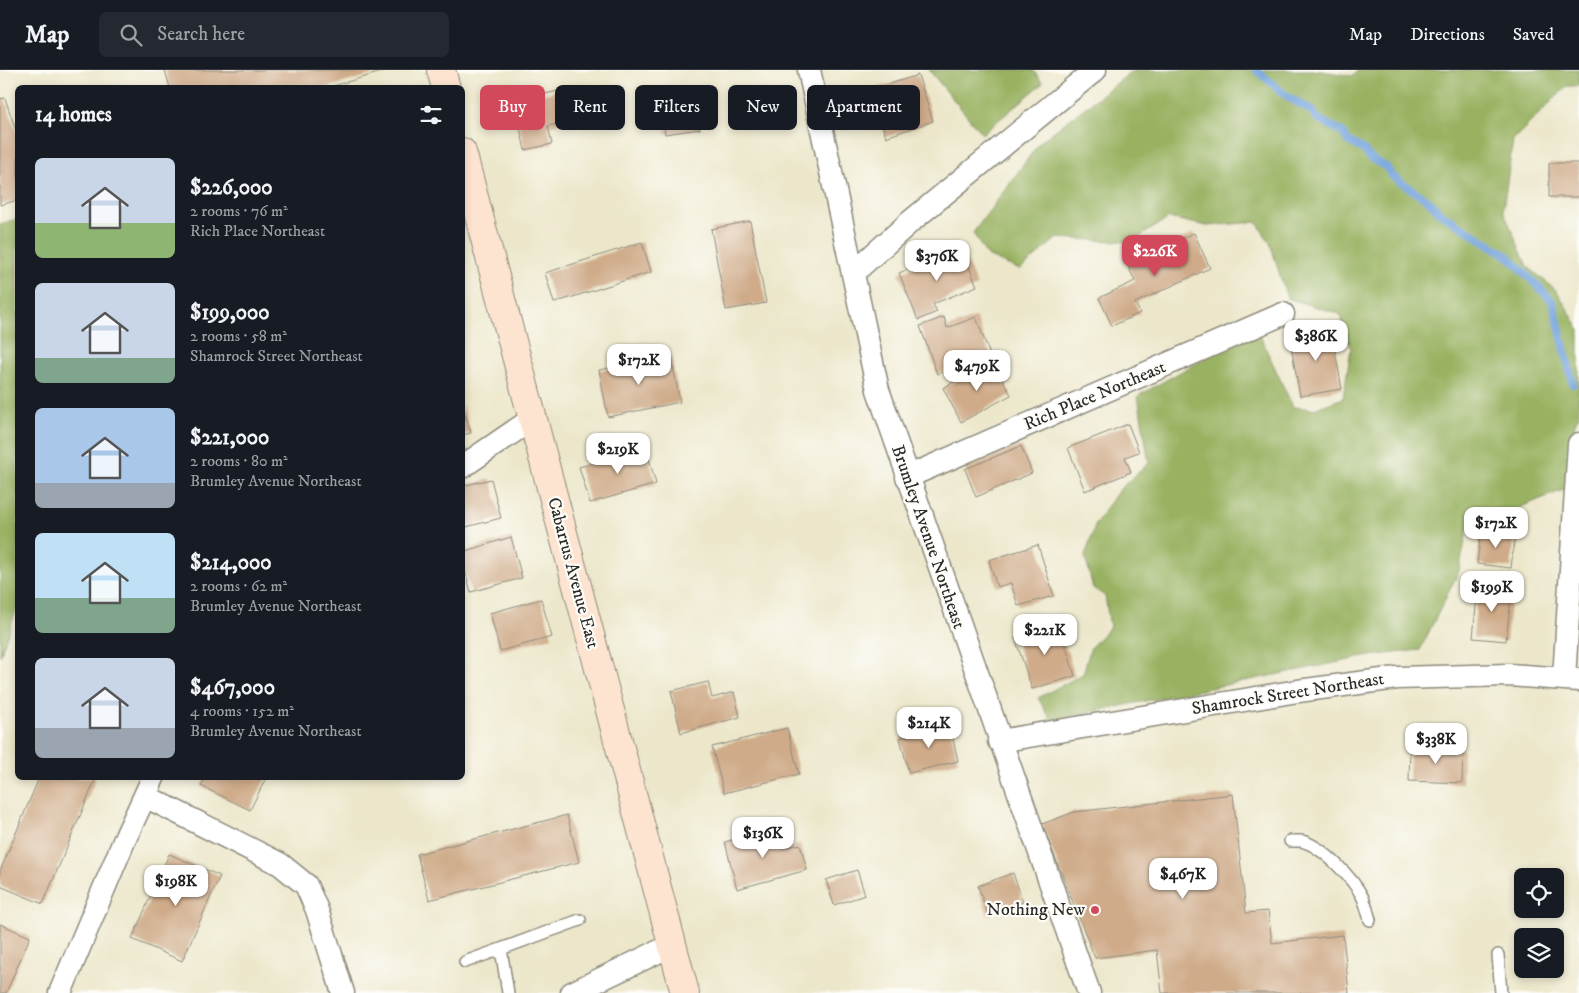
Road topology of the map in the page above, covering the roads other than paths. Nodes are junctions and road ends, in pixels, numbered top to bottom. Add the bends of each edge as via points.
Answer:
1 (441, 70) edge
2 (809, 70) edge
3 (1094, 70) edge
4 (445, 85) edge
5 (465, 163) edge
6 (853, 273) junction
7 (1283, 314) dead end
8 (532, 419) junction
9 (1579, 444) edge
10 (465, 466) edge
11 (907, 477) junction
12 (1571, 679) edge
13 (999, 741) junction
14 (149, 787) edge
15 (1290, 841) dead end
16 (580, 920) dead end
17 (1370, 920) dead end
18 (672, 946) junction
19 (500, 949) junction
20 (1498, 955) dead end
21 (465, 962) dead end
22 (60, 993) edge
23 (343, 993) edge
24 (508, 993) edge
25 (572, 993) edge
26 (685, 993) edge
27 (1088, 993) edge
28 (1501, 993) edge

1 - 4 main road
2 - 6 street, Brumley Avenue Northeast
3 - 6 street
5 - 8 main road, Cabarrus Avenue East
6 - 11 street, Brumley Avenue Northeast via 878,390
7 - 11 street, Rich Place Northeast
8 - 10 street
8 - 18 main road, Cabarrus Avenue East
9 - 12 street
11 - 13 street, Brumley Avenue Northeast
12 - 13 street, Shamrock Street Northeast via 1509,675 1397,678
13 - 27 street, Brumley Avenue Northeast
14 - 22 street
14 - 23 street via 280,864 306,885
15 - 17 lane via 1302,841 1324,853 1350,879 1363,898
16 - 19 lane
18 - 25 street
18 - 26 main road, Cabarrus Avenue East
19 - 21 lane
19 - 24 lane
20 - 28 lane

